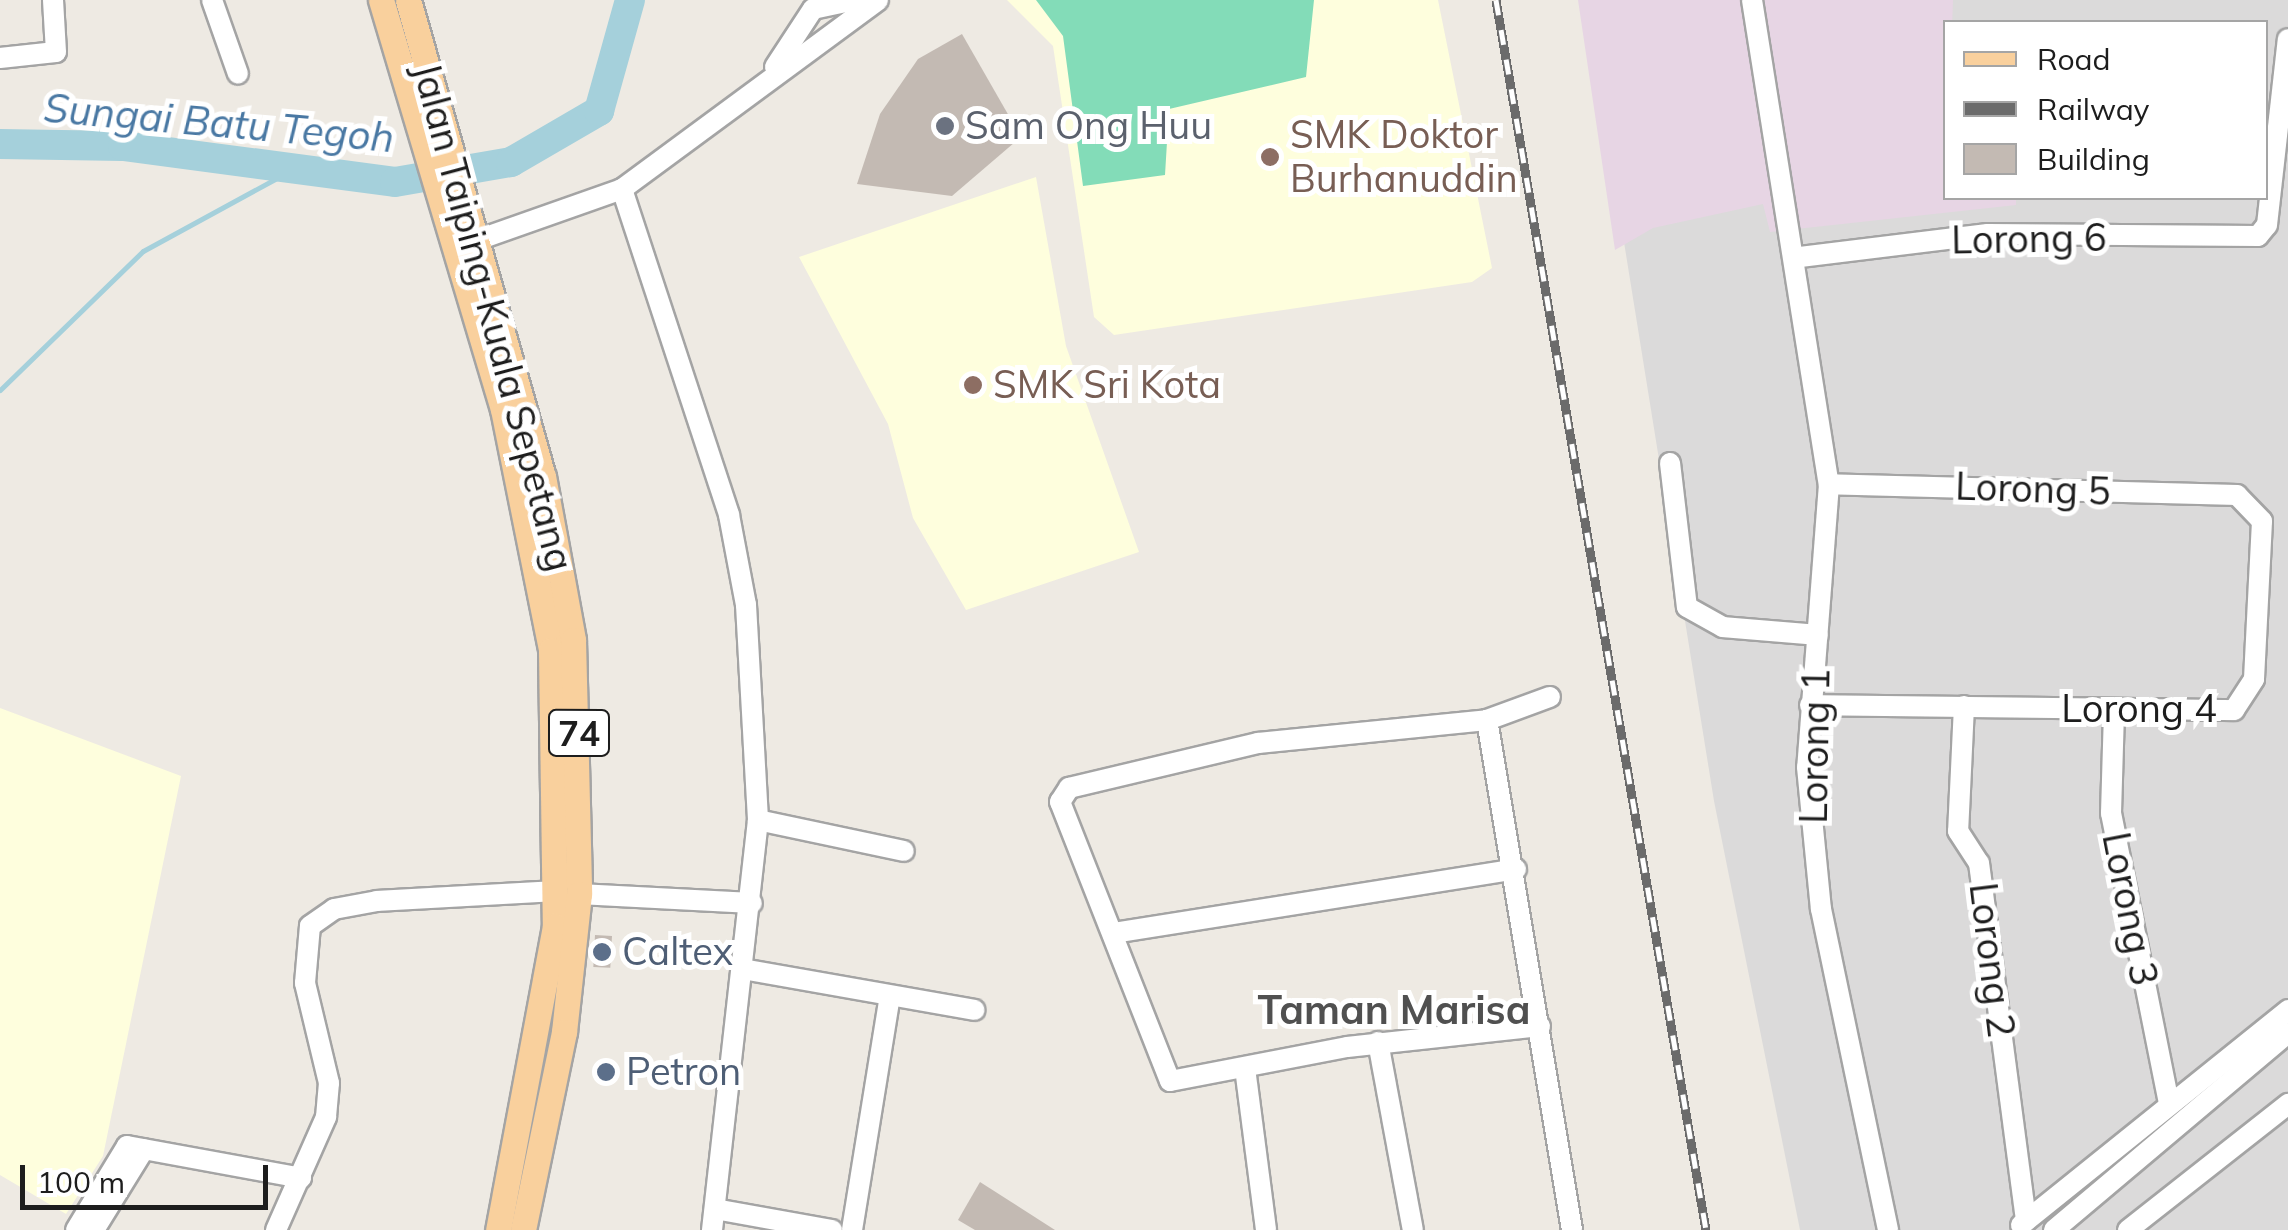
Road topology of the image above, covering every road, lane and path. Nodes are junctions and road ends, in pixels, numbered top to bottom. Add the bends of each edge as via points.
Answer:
1 (53, 0) edge
2 (212, 0) edge
3 (382, 0) edge
4 (408, 0) edge
5 (886, 0) edge
6 (1752, 0) edge
7 (866, 4) edge
8 (2288, 39) edge
9 (0, 58) edge
10 (238, 74) dead end
11 (758, 88) junction
12 (444, 158) junction
13 (622, 190) junction
14 (466, 230) junction
15 (1800, 257) junction
16 (1670, 464) dead end
17 (1829, 484) junction
18 (2237, 495) joint
19 (1818, 635) junction
20 (1550, 697) dead end
21 (1810, 704) junction
22 (1964, 706) junction
23 (2114, 712) junction
24 (1486, 720) junction
25 (758, 820) junction
26 (904, 851) dead end
27 (1516, 869) junction
28 (568, 892) junction
29 (752, 904) junction
30 (1113, 933) junction
31 (748, 970) junction
32 (890, 996) junction
33 (975, 1010) dead end
34 (2288, 1010) edge
35 (1540, 1026) junction
36 (2288, 1034) edge
37 (1378, 1042) junction
38 (1245, 1068) junction
39 (2169, 1104) junction
40 (2288, 1104) edge
41 (136, 1148) junction
42 (300, 1178) junction
43 (714, 1219) edge
44 (2021, 1225) edge
45 (76, 1230) edge
46 (94, 1230) edge
47 (276, 1230) edge
48 (498, 1230) edge
49 (523, 1230) edge
50 (832, 1230) edge
51 (852, 1230) edge
52 (1266, 1230) edge
53 (1412, 1230) edge
54 (1572, 1230) edge
55 (1888, 1230) edge
56 (2054, 1230) edge
57 (2128, 1230) edge

1 - 9 street via 60,44 47,55
2 - 10 street
3 - 12 main road, Jalan Taiping-Kuala Sepetang / 74
4 - 12 main road, Jalan Taiping-Kuala Sepetang / 74
5 - 7 street
6 - 15 street, Lorong 1
7 - 11 street
7 - 11 street via 813,9
8 - 15 street, Lorong 6 via 2268,225 2258,236 1988,234
11 - 13 street
12 - 14 main road, Jalan Taiping-Kuala Sepetang / 74
13 - 14 street
13 - 25 street via 729,515 746,605
14 - 28 main road, Jalan Taiping-Kuala Sepetang / 74 via 538,554
15 - 17 street, Lorong 1
16 - 19 street via 1688,607 1724,627
17 - 18 street, Lorong 5
17 - 19 street, Lorong 1
18 - 23 street, Lorong 4 via 2262,521 2247,700 2234,710
19 - 21 street, Lorong 1
20 - 24 street
21 - 22 street, Lorong 4
21 - 55 street, Lorong 1 via 1821,909
22 - 23 street, Lorong 4
22 - 44 street, Lorong 2 via 1958,831 1980,863
23 - 39 street, Lorong 3 via 2111,813
24 - 27 street
24 - 30 street via 1258,744 1069,788 1060,802
25 - 26 street
25 - 29 street
27 - 30 street
27 - 35 street
28 - 29 street
28 - 42 street via 377,901 334,909 310,926 304,983 329,1083 326,1117
28 - 48 main road, Jalan Taiping-Kuala Sepetang / 74
28 - 49 main road, Jalan Taiping-Kuala Sepetang / 74 via 564,1032
29 - 31 street
30 - 38 street via 1170,1081
31 - 32 street
31 - 43 street
32 - 33 street
32 - 51 street
34 - 39 street
35 - 37 street
35 - 54 street
36 - 56 street
37 - 38 street
37 - 53 street
38 - 52 street
39 - 44 street
40 - 57 street
41 - 42 street
41 - 45 street
41 - 46 street
42 - 47 street
43 - 50 street

